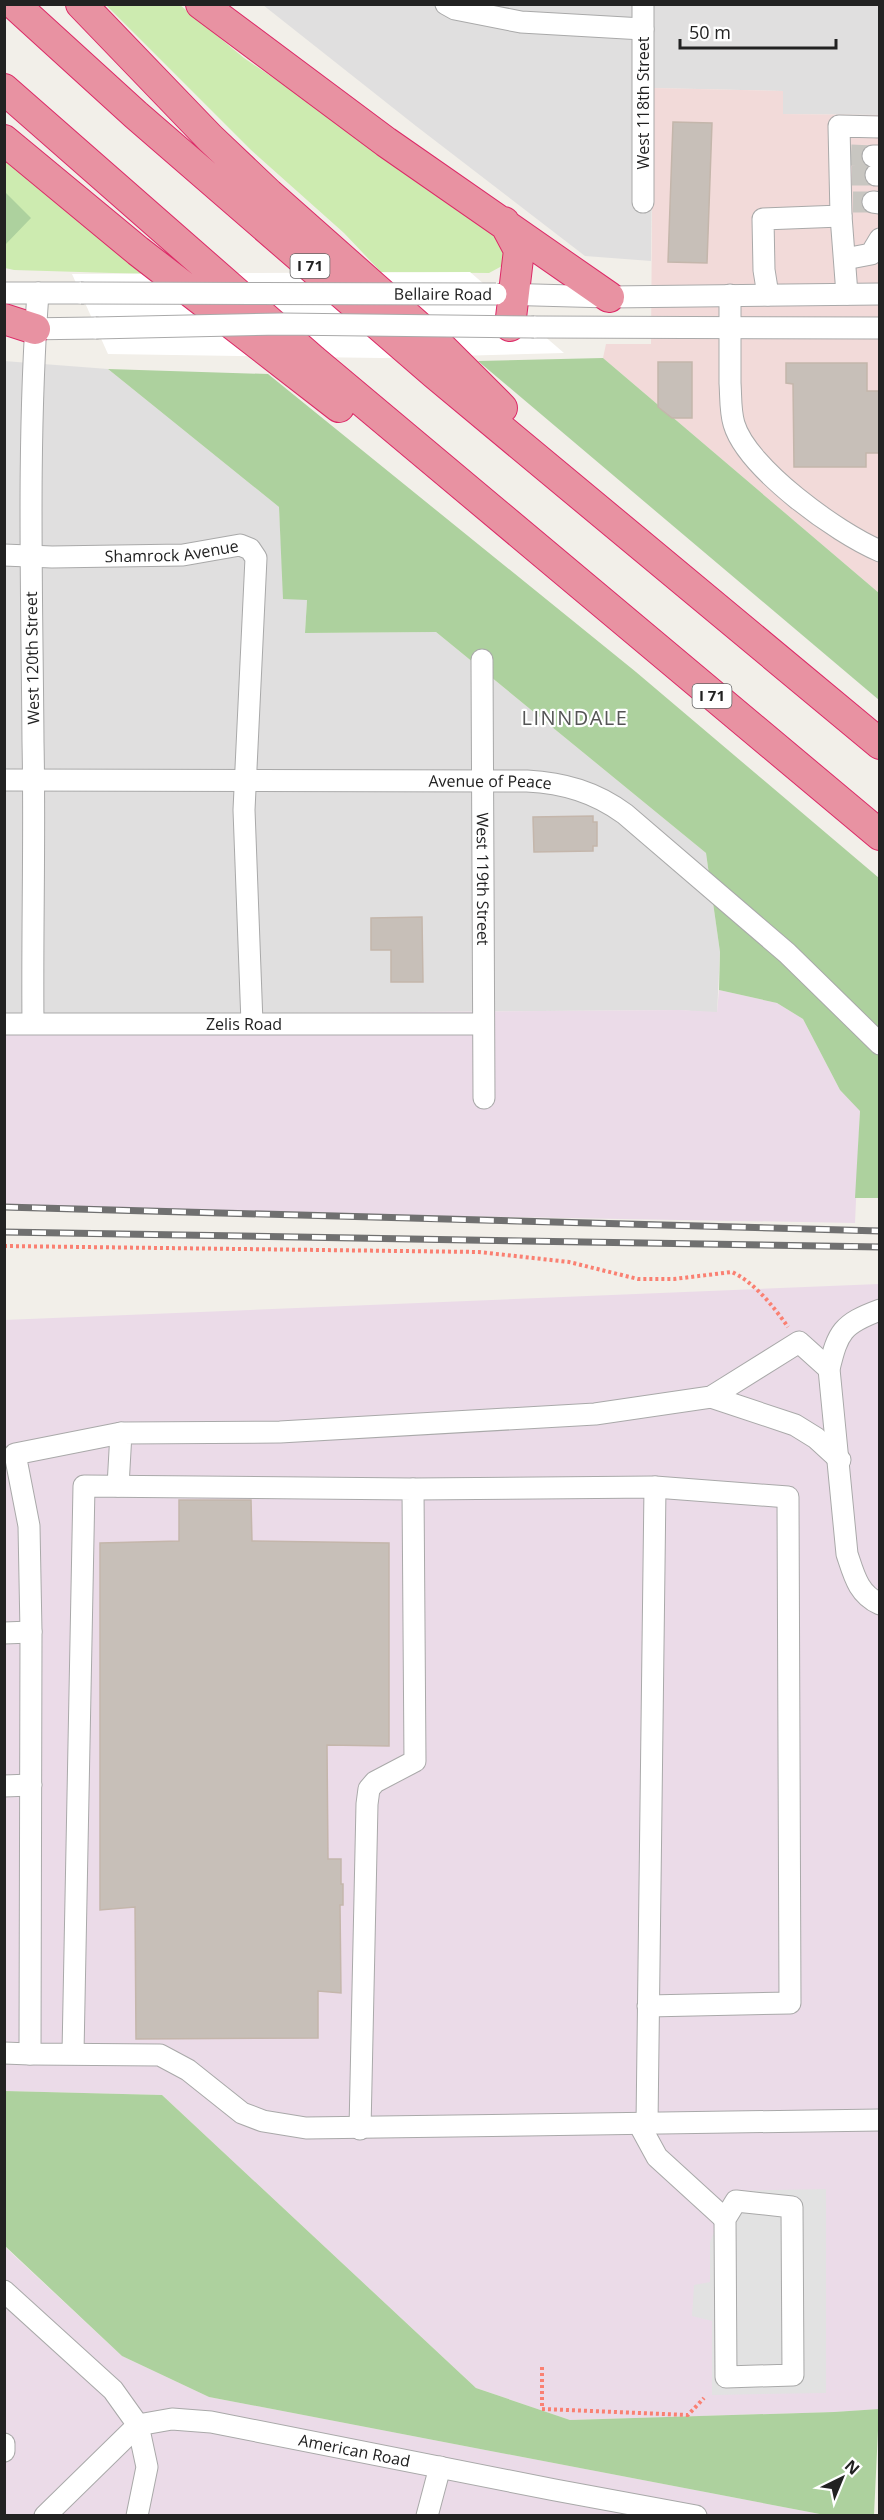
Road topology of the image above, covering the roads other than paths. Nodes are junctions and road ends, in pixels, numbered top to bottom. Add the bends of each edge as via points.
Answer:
1 (14, 4) edge
2 (81, 4) edge
3 (201, 4) edge
4 (447, 4) edge
5 (644, 4) edge
6 (643, 29) junction
7 (4, 89) edge
8 (879, 127) edge
9 (4, 140) edge
10 (643, 202) dead end
11 (858, 205) edge
12 (504, 222) junction
13 (879, 239) edge
14 (845, 259) junction
15 (4, 293) edge
16 (38, 293) junction
17 (505, 293) junction
18 (847, 294) junction
19 (879, 294) edge
20 (768, 295) junction
21 (730, 296) junction
22 (609, 297) junction
23 (4, 319) edge
24 (522, 326) junction
25 (730, 327) junction
26 (879, 328) edge
27 (4, 329) edge
28 (35, 329) junction
29 (611, 520) junction
30 (879, 551) edge
31 (4, 555) edge
32 (31, 556) junction
33 (545, 557) junction
34 (482, 660) dead end
35 (879, 744) edge
36 (245, 779) junction
37 (4, 780) edge
38 (34, 780) junction
39 (483, 780) junction
40 (879, 835) edge
41 (33, 1023) junction
42 (252, 1023) junction
43 (4, 1024) edge
44 (483, 1024) junction
45 (879, 1044) edge
46 (484, 1098) dead end
47 (879, 1310) edge
48 (829, 1369) junction
49 (711, 1397) junction
50 (121, 1434) junction
51 (10, 1450) edge
52 (840, 1460) junction
53 (118, 1486) junction
54 (655, 1487) junction
55 (413, 1489) junction
56 (879, 1604) edge
57 (31, 1632) junction
58 (4, 1633) edge
59 (31, 1785) junction
60 (4, 1786) edge
61 (648, 2006) junction
62 (4, 2052) edge
63 (73, 2053) junction
64 (30, 2054) junction
65 (879, 2120) edge
66 (643, 2124) junction
67 (360, 2128) junction
68 (726, 2219) junction
69 (4, 2291) edge
70 (138, 2425) junction
71 (4, 2444) edge
72 (4, 2451) edge
73 (440, 2468) junction
74 (45, 2516) edge
75 (137, 2516) edge
76 (428, 2516) edge
77 (696, 2516) edge

1 - 29 highway, I 71 via 416,359
2 - 29 highway via 210,138 436,342
3 - 12 highway via 332,103
4 - 6 street via 521,22
5 - 6 street, West 118th Street
6 - 10 street, West 118th Street
7 - 33 highway, I 71
8 - 11 street via 839,126 845,165
9 - 33 highway via 304,381
11 - 14 street
11 - 20 street via 763,219
12 - 17 highway via 519,250
12 - 22 highway
13 - 14 street via 871,254
14 - 18 street
15 - 16 street, Bellaire Road
16 - 17 street, Bellaire Road, bridge
16 - 28 street, West 120th Street
17 - 22 street, Bellaire Road
17 - 24 highway
18 - 19 street, Bellaire Road
18 - 20 street, Bellaire Road
20 - 21 street, Bellaire Road
21 - 22 street, Bellaire Road
21 - 25 street
23 - 28 highway
24 - 25 street, Bellaire Road
24 - 28 street, Bellaire Road, bridge via 282,324
25 - 26 street, Bellaire Road
25 - 30 street via 731,412 741,442 758,463 813,509 854,539
27 - 28 street, Bellaire Road
28 - 32 street, West 120th Street
29 - 35 highway, I 71
31 - 32 street, Shamrock Avenue
32 - 36 street, Shamrock Avenue via 183,555 240,545 250,549 256,558
32 - 38 street, West 120th Street
33 - 40 highway, I 71
34 - 39 street, West 119th Street
36 - 38 street, Avenue of Peace
36 - 39 street, Avenue of Peace
36 - 42 street
37 - 38 street, Avenue of Peace
38 - 41 street, West 120th Street
39 - 44 street, West 119th Street
39 - 45 street, Avenue of Peace via 560,784 607,802 766,934
41 - 42 street, Zelis Road
41 - 43 street, Zelis Road
42 - 44 street, Zelis Road
44 - 46 street, West 119th Street
47 - 48 street via 846,1326 835,1341
48 - 49 street via 799,1342
48 - 52 street
49 - 50 street via 583,1415 280,1432
49 - 52 street via 795,1425
50 - 51 street
50 - 53 street
51 - 57 street via 28,1526
52 - 56 street via 848,1554 864,1594
53 - 55 street
53 - 63 street via 84,1486
54 - 55 street
54 - 61 street
54 - 61 street via 788,1497 790,2003
55 - 67 street via 415,1761 369,1789
57 - 58 street
57 - 59 street
59 - 60 street
59 - 64 street
61 - 66 street
62 - 64 street
63 - 64 street
63 - 67 street via 160,2055 189,2070 242,2113 262,2121
65 - 66 street
66 - 67 street
66 - 68 street via 657,2157
68 - 68 street via 726,2377 794,2375 792,2207 736,2201
69 - 70 street via 113,2390
70 - 73 street, American Road via 172,2419 211,2422
70 - 74 street
70 - 75 street via 147,2467
71 - 72 street
73 - 76 street
73 - 77 street, American Road

